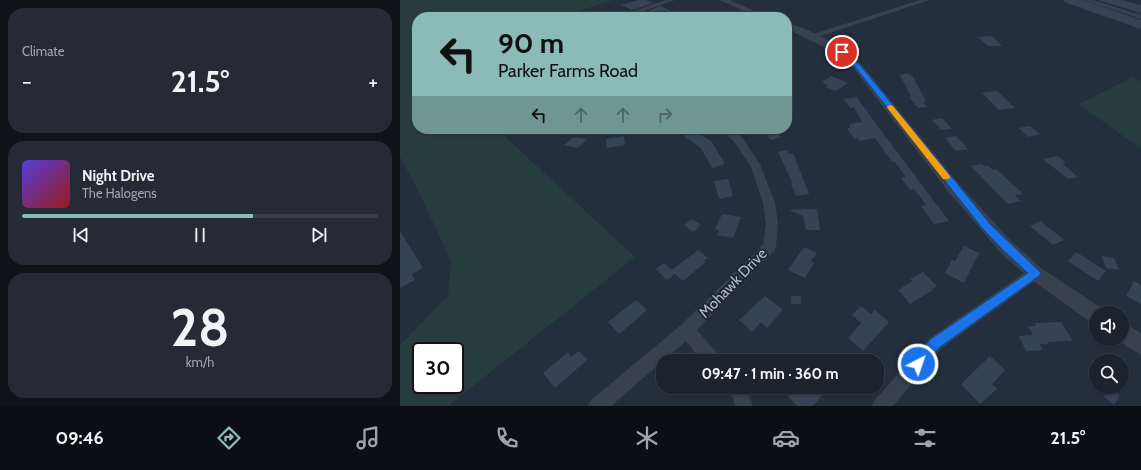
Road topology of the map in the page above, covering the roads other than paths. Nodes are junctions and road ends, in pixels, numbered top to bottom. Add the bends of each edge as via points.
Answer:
1 (672, 0) edge
2 (723, 0) edge
3 (927, 0) edge
4 (1087, 0) edge
5 (635, 12) edge
6 (752, 12) edge
7 (1141, 17) edge
8 (792, 28) edge
9 (811, 36) junction
10 (730, 134) edge
11 (1035, 273) junction
12 (1089, 310) edge
13 (687, 330) junction
14 (1129, 336) edge
15 (1141, 344) edge
16 (707, 354) edge
17 (740, 394) edge
18 (596, 406) edge
19 (744, 406) edge
20 (881, 406) edge

1 - 5 street
2 - 6 street
3 - 9 street
4 - 7 street
8 - 9 street
9 - 11 street via 836,48 858,67 987,226
10 - 13 street, Mohawk Drive via 737,138 756,167 769,203 772,224 769,247
11 - 12 street
11 - 20 street via 936,343
13 - 16 street
13 - 18 street, Mohawk Drive
14 - 15 street
17 - 19 street

